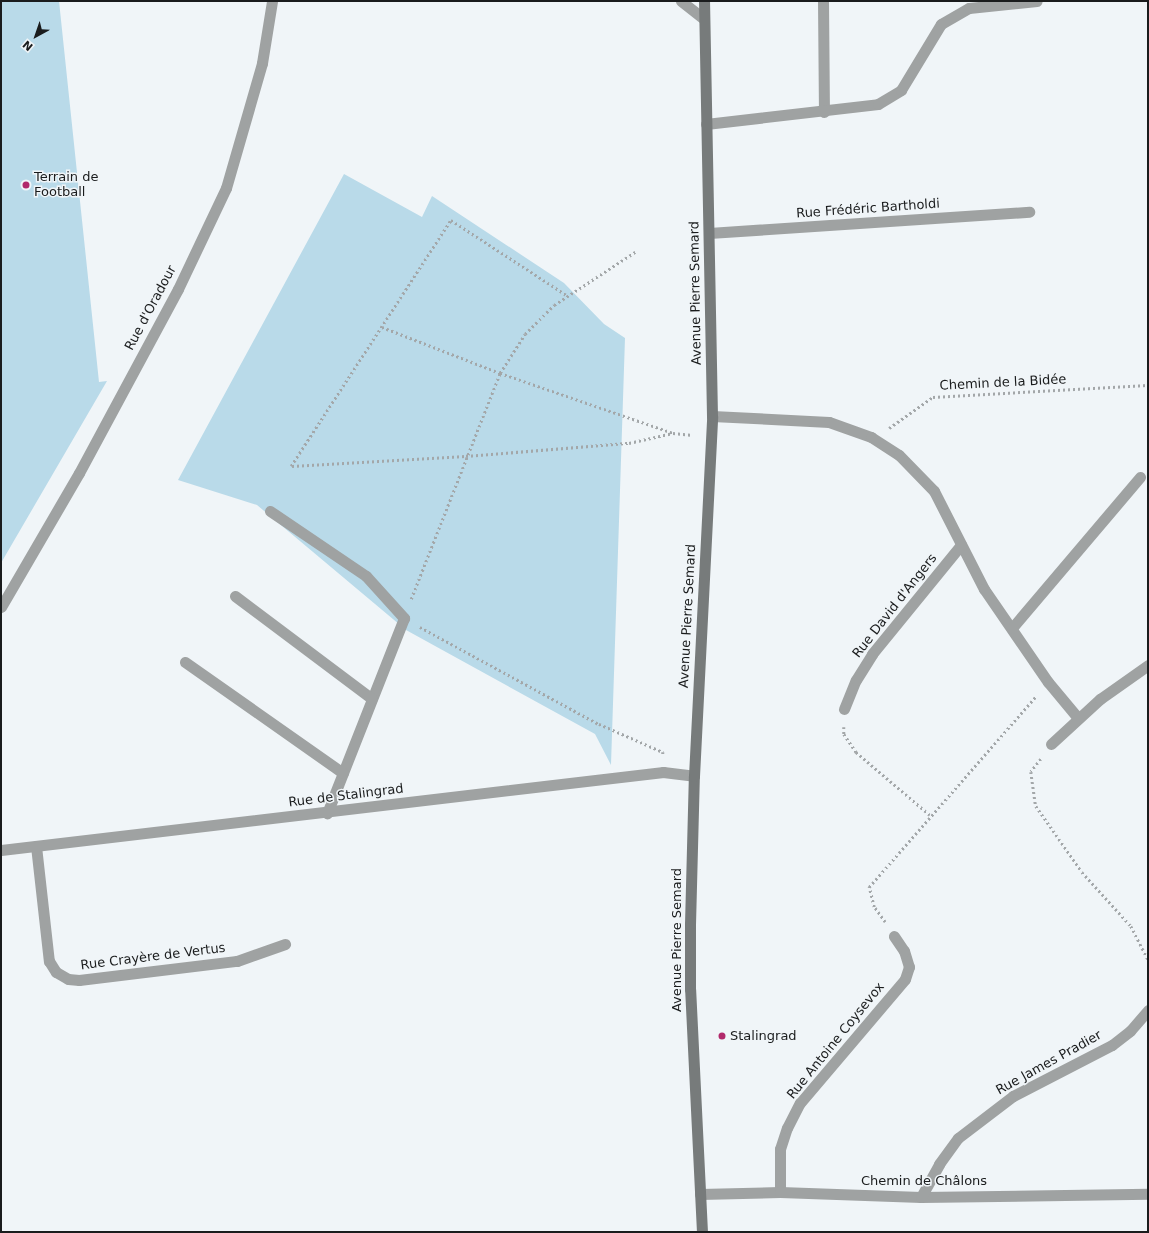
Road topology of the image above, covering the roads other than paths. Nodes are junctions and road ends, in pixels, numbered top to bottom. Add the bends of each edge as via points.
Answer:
1 (272, 1) edge
2 (681, 1) edge
3 (704, 1) edge
4 (823, 1) edge
5 (1037, 1) edge
6 (704, 19) junction
7 (824, 112) junction
8 (706, 124) junction
9 (1029, 212) dead end
10 (709, 233) junction
11 (712, 416) junction
12 (1140, 477) dead end
13 (270, 511) dead end
14 (962, 545) junction
15 (235, 596) dead end
16 (1, 607) edge
17 (1012, 628) junction
18 (186, 662) dead end
19 (1148, 665) edge
20 (372, 699) junction
21 (844, 709) road end
22 (1078, 718) junction
23 (1051, 744) road end
24 (343, 773) junction
25 (694, 776) junction
26 (327, 813) junction
27 (36, 846) junction
28 (1, 850) edge
29 (894, 936) road end
30 (285, 944) dead end
31 (1148, 1010) edge
32 (780, 1192) junction
33 (700, 1194) junction
34 (1148, 1194) edge
35 (921, 1197) junction
36 (702, 1232) edge

1 - 16 street, Rue d'Oradour via 262,63 226,188 178,289
2 - 6 street
3 - 6 main road, Avenue Pierre Semard
4 - 7 street
5 - 7 street via 969,8 941,24 901,90 878,104
6 - 8 main road, Avenue Pierre Semard
7 - 8 street
8 - 10 main road, Avenue Pierre Semard
9 - 10 street, Rue Frédéric Bartholdi
10 - 11 main road, Avenue Pierre Semard
11 - 14 street via 829,422 871,437 899,455 934,491
11 - 25 main road, Avenue Pierre Semard
12 - 17 street
13 - 20 street via 366,576 404,618
14 - 17 street via 984,589
14 - 21 street, Rue David d'Angers via 872,654 856,680
15 - 20 street
17 - 22 street via 1048,682
18 - 24 street
19 - 22 street
20 - 24 street
22 - 23 street
24 - 26 street
25 - 26 street, Rue de Stalingrad via 663,772
25 - 33 main road, Avenue Pierre Semard via 690,989
26 - 27 street, Rue de Stalingrad
27 - 28 street, Rue de Stalingrad
27 - 30 street, Rue Crayère de Vertus via 49,961 56,972 68,979 79,980 237,961
29 - 32 street, Rue Antoine Coysevox via 904,950 909,967 905,979 800,1103 780,1150
31 - 35 street, Rue James Pradier via 1130,1031 1112,1045 1013,1096 958,1138 939,1164
32 - 33 street, Chemin de Châlons
32 - 35 street, Chemin de Châlons
33 - 36 main road, Avenue Pierre Semard
34 - 35 street, Chemin de Châlons

